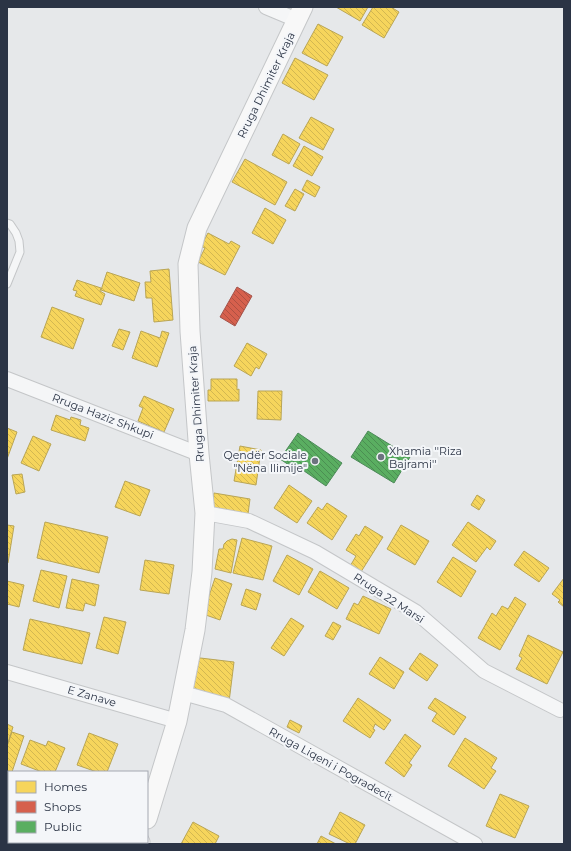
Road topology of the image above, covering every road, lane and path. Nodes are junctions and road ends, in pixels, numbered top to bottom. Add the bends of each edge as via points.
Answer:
1 (266, 7) edge
2 (300, 14) edge
3 (7, 223) edge
4 (7, 284) edge
5 (7, 378) edge
6 (199, 454) junction
7 (205, 513) junction
8 (7, 672) edge
9 (183, 693) junction
10 (560, 710) dead end
11 (177, 721) junction
12 (148, 816) edge
13 (474, 844) edge

1 - 2 street
2 - 6 street, Rruga Dhimiter Kraja via 197,228 188,264
3 - 4 lane via 16,233 20,252
5 - 6 street, Rruga Haziz Shkupi
6 - 7 street, Rruga Dhimiter Kraja
7 - 9 street, Rruga Dhimiter Kraja via 202,572 195,630
7 - 10 street, Rruga 22 Marsi via 249,522 315,552 416,612 484,671
8 - 11 street, E Zanave
9 - 11 street, Rruga Dhimiter Kraja
9 - 13 street, Rruga Liqeni i Pogradecit via 226,705
11 - 12 street, Rruga Dhimiter Kraja

